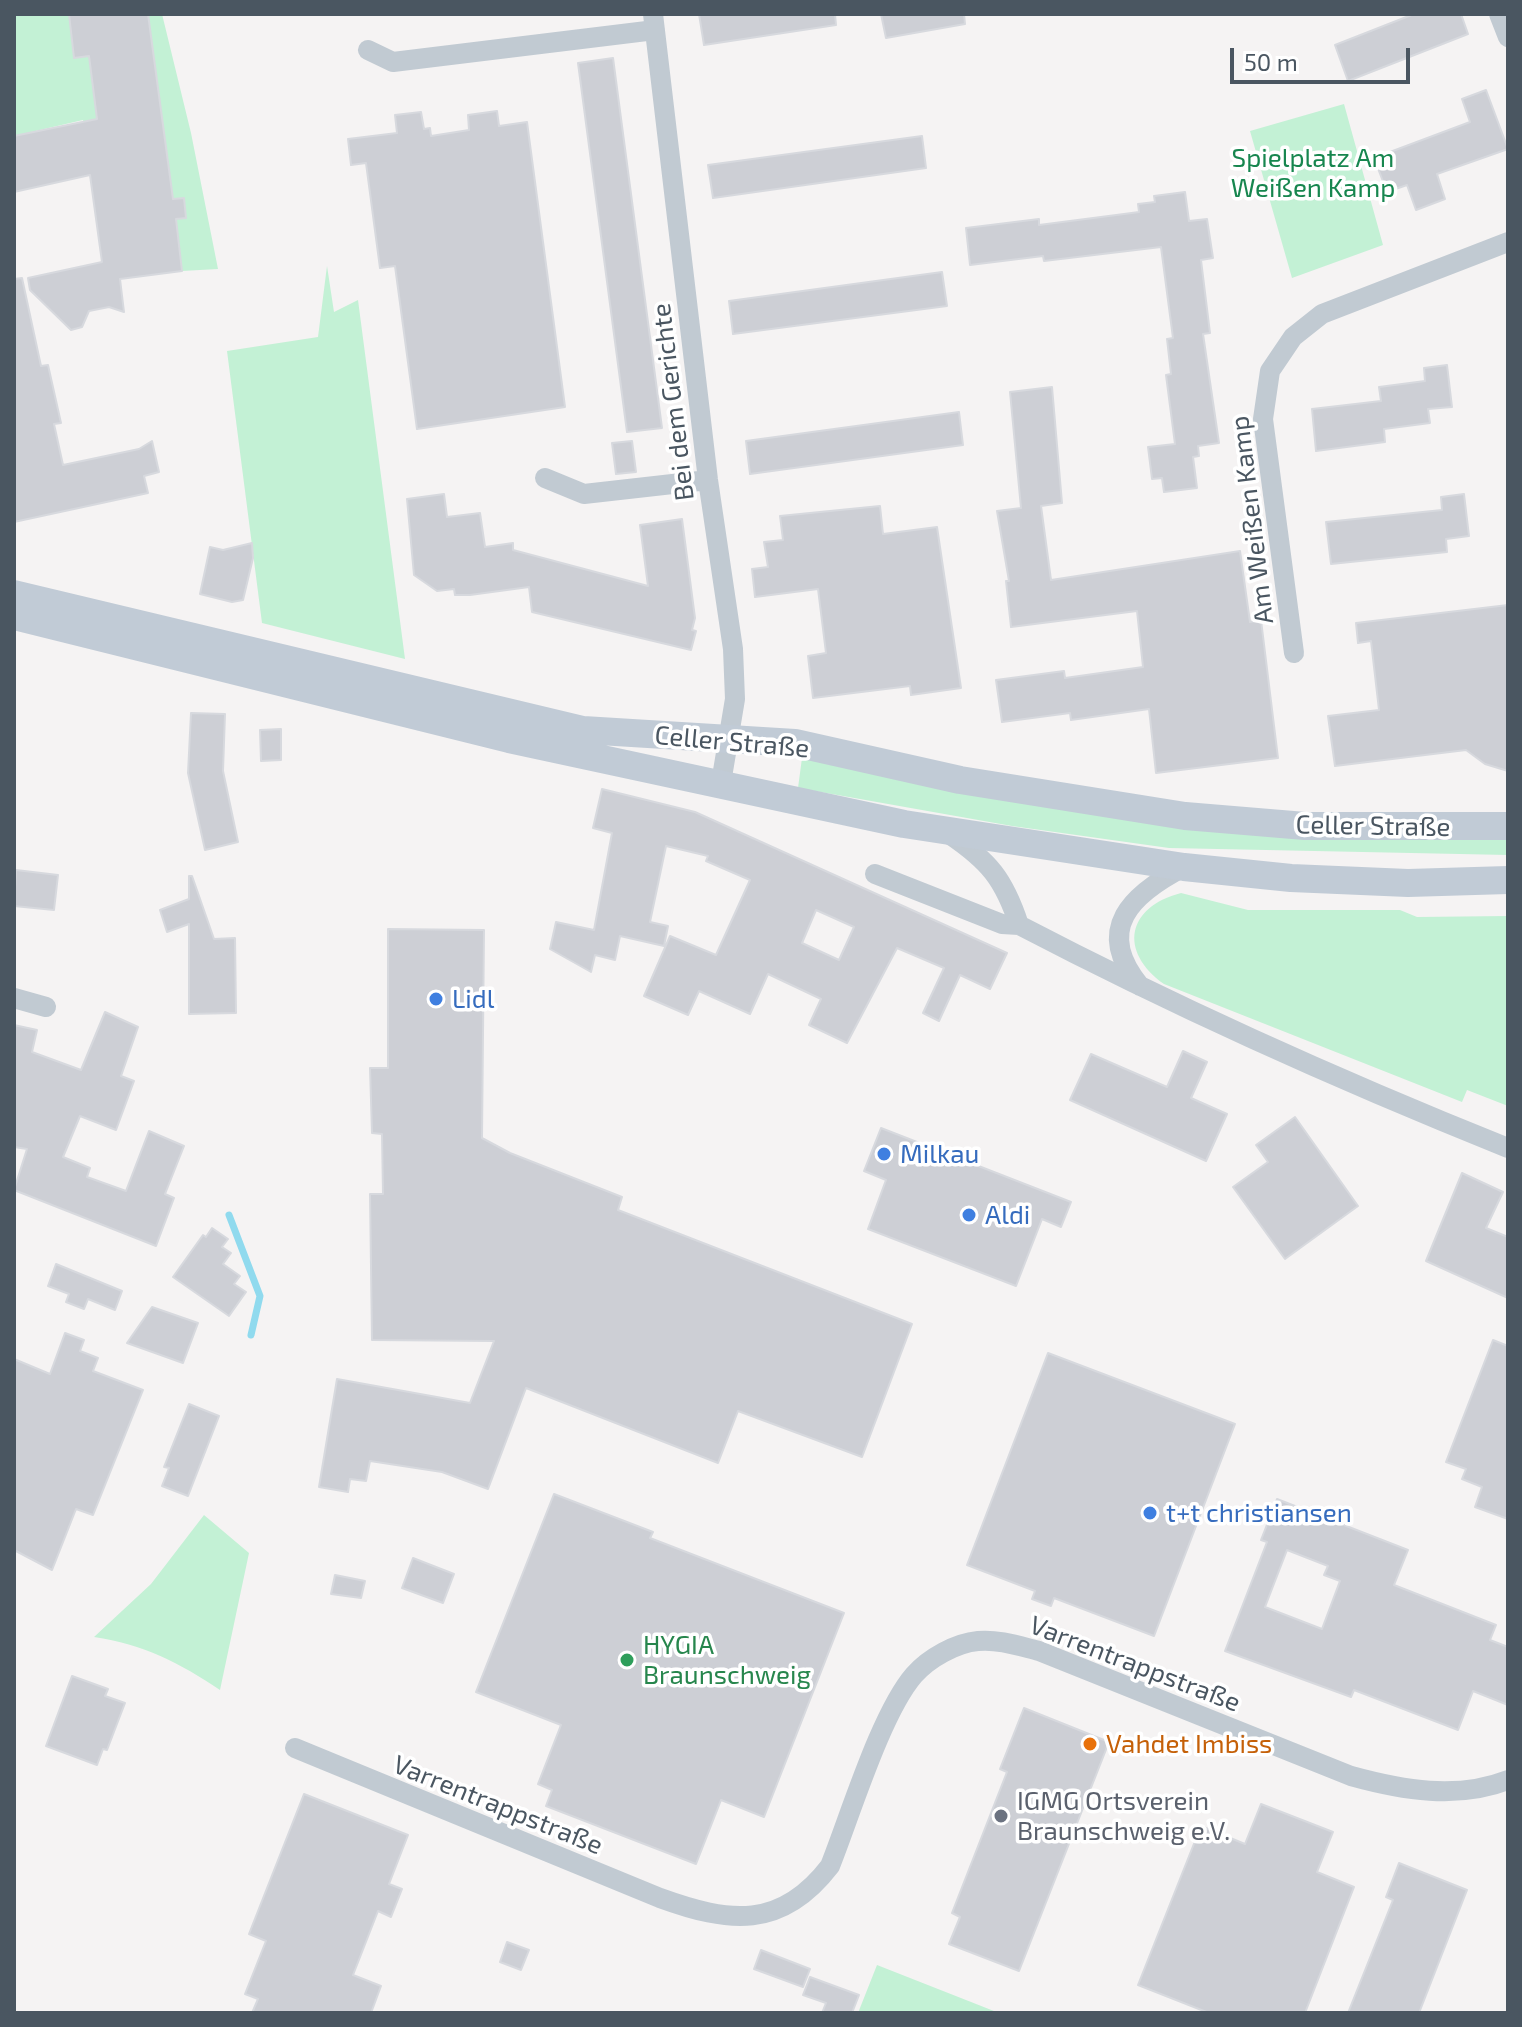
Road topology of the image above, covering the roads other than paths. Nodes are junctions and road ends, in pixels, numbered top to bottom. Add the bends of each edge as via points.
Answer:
1 (1499, 14) edge
2 (654, 22) edge
3 (1508, 37) edge
4 (368, 50) dead end
5 (1508, 242) edge
6 (545, 478) dead end
7 (708, 480) junction
8 (14, 594) edge
9 (14, 616) edge
10 (1294, 653) dead end
11 (730, 736) junction
12 (721, 783) junction
13 (1508, 826) edge
14 (945, 831) junction
15 (1184, 867) junction
16 (875, 874) dead end
17 (1508, 880) edge
18 (1019, 925) junction
19 (1143, 989) junction
20 (14, 998) edge
21 (46, 1007) dead end
22 (1508, 1148) edge
23 (295, 1748) dead end
24 (1508, 1780) edge

1 - 3 street
2 - 4 street via 393,62
2 - 7 street, Bei dem Gerichte
5 - 10 street, Am Weißen Kamp via 1322,314 1293,337 1270,371 1263,419
6 - 7 street via 584,494
7 - 11 street, Bei dem Gerichte via 733,649
8 - 11 main road, Celler Straße via 542,723 625,735
9 - 12 main road, Celler Straße via 509,739
11 - 12 street, Bei dem Gerichte
11 - 13 main road, Celler Straße via 795,743 960,780 1185,816 1305,826
12 - 14 main road, Celler Straße
14 - 15 main road, Celler Straße
14 - 18 street, Celler Straße via 982,856 1008,890
15 - 17 main road, Celler Straße via 1354,882
15 - 19 street via 1137,895 1120,928 1121,956
16 - 18 street via 1002,924
18 - 19 street
19 - 22 street
20 - 21 street
23 - 24 street, Varrentrappstraße via 660,1898 734,1918 768,1914 814,1887 830,1866 891,1711 914,1675 940,1653 977,1641 1039,1651 1387,1786 1464,1791

